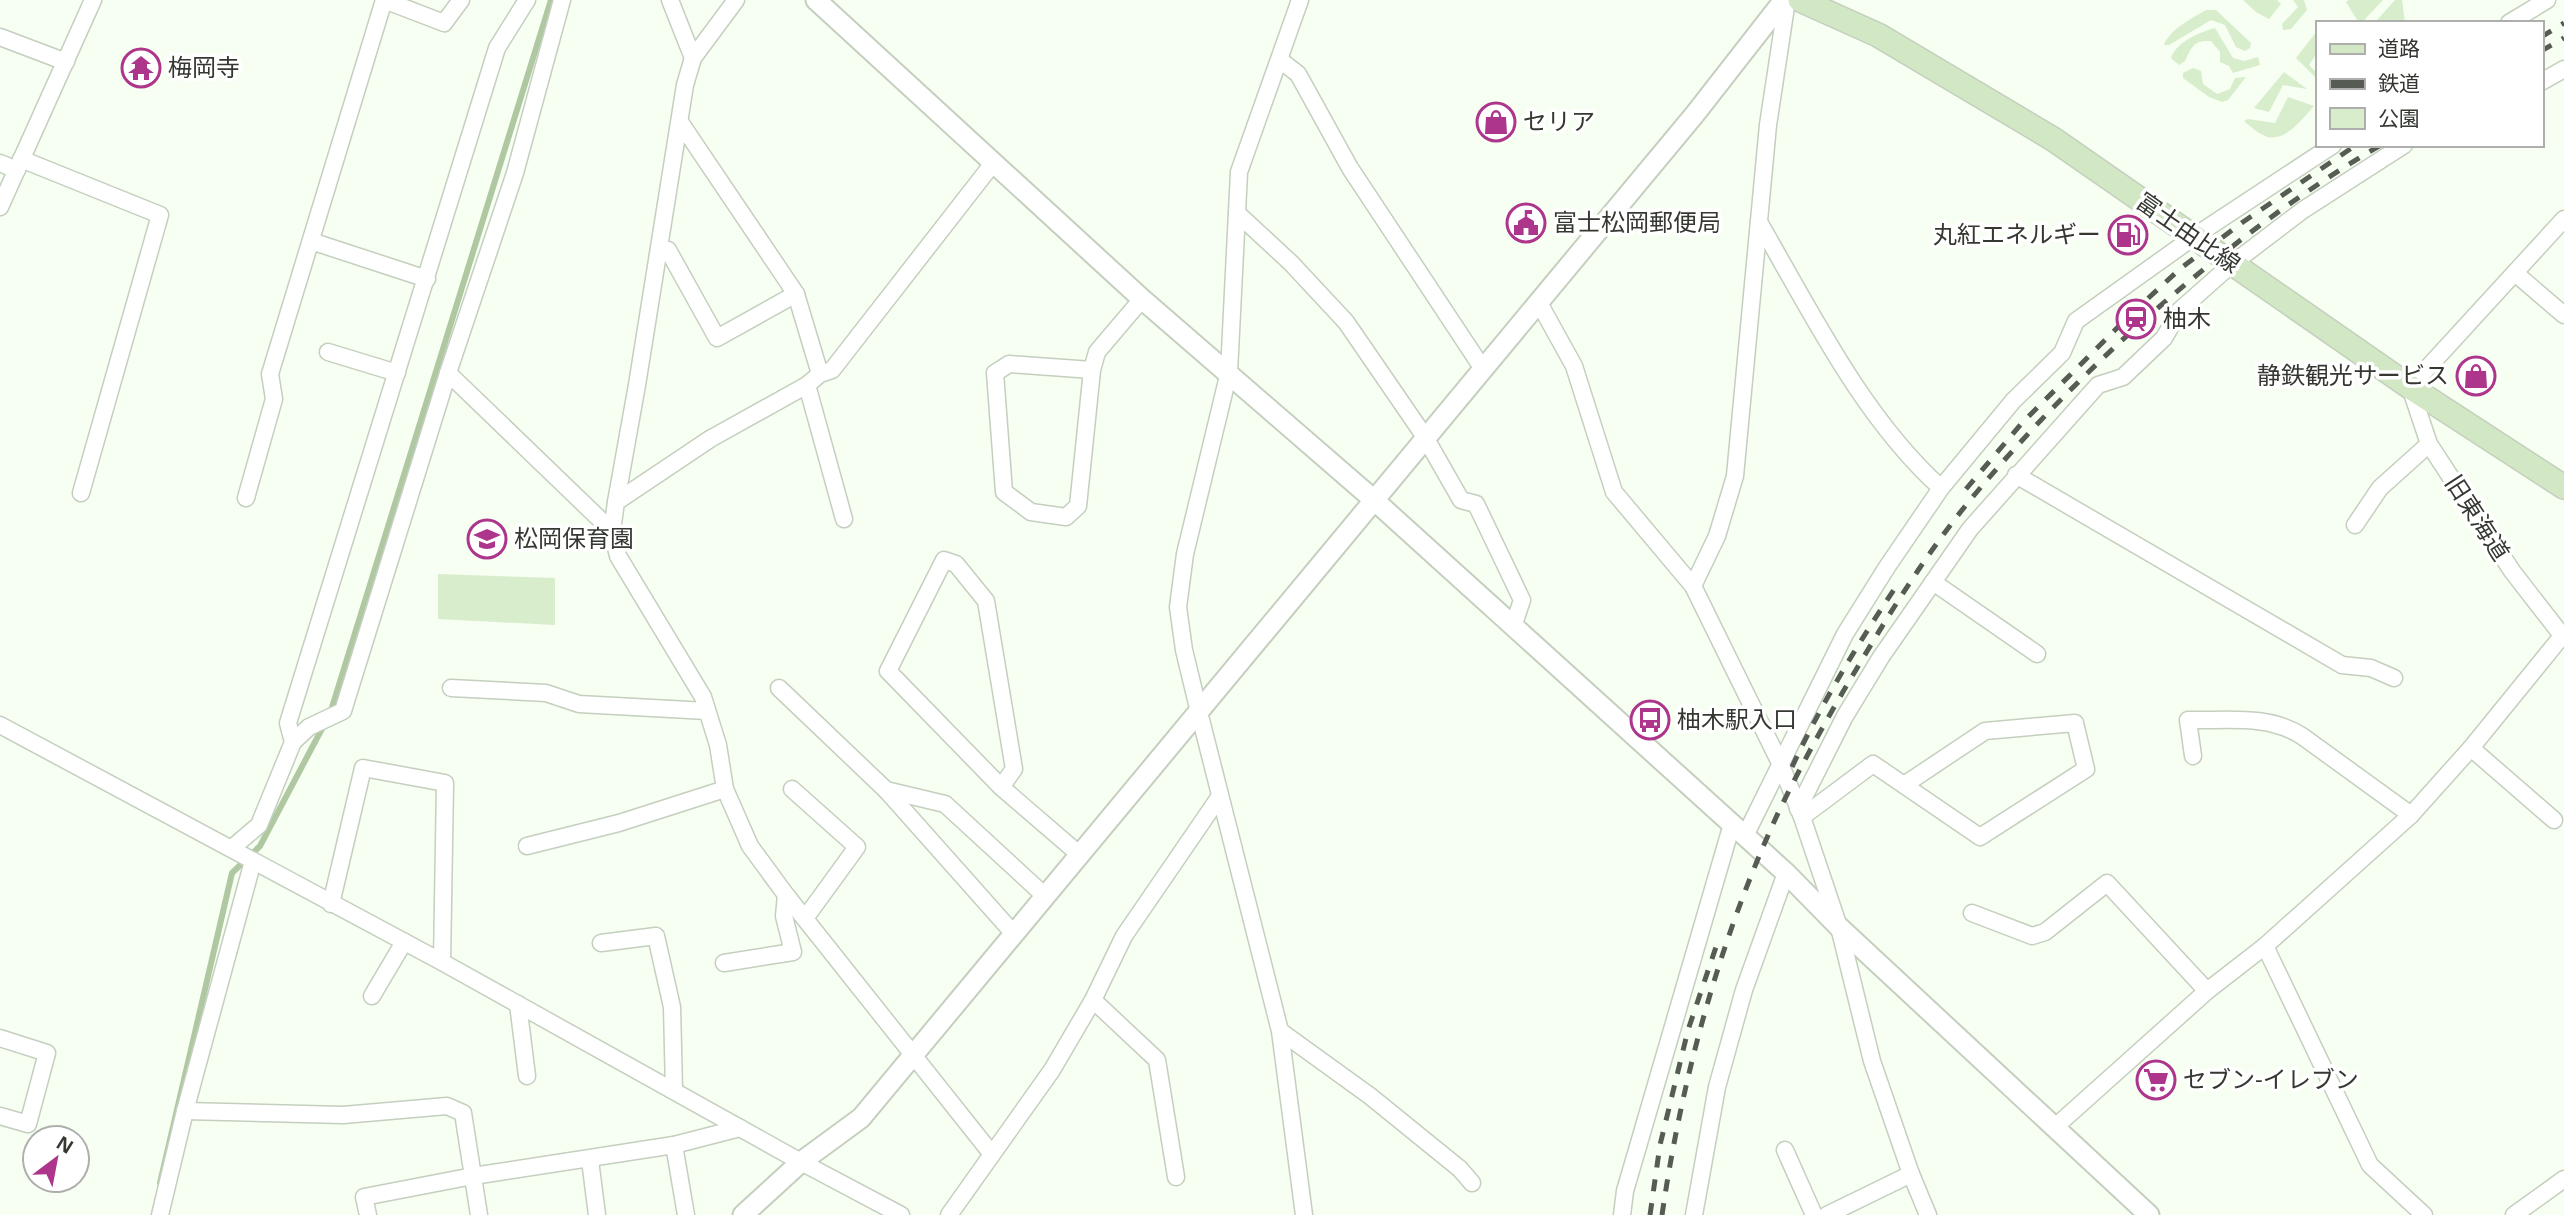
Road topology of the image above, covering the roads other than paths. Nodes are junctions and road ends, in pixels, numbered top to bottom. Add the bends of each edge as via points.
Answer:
1 (93, 0) edge
2 (461, 0) edge
3 (527, 0) edge
4 (562, 0) edge
5 (670, 0) edge
6 (736, 0) edge
7 (816, 0) edge
8 (1300, 0) edge
9 (1786, 0) edge
10 (1800, 0) edge
11 (2547, 0) edge
12 (2512, 21) edge
13 (0, 37) edge
14 (693, 58) junction
15 (1280, 60) junction
16 (66, 62) junction
17 (2564, 69) edge
18 (2543, 81) edge
19 (680, 122) junction
20 (2330, 147) edge
21 (2401, 147) edge
22 (994, 162) junction
23 (0, 163) edge
24 (19, 165) junction
25 (0, 207) edge
26 (1237, 213) junction
27 (2564, 219) edge
28 (1759, 222) junction
29 (2195, 236) junction
30 (311, 241) junction
31 (659, 249) junction
32 (2232, 264) junction
33 (2515, 272) junction
34 (427, 279) junction
35 (796, 294) junction
36 (1142, 299) junction
37 (1538, 301) junction
38 (2564, 316) edge
39 (328, 352) dead end
40 (1483, 369) junction
41 (1092, 370) junction
42 (1229, 372) junction
43 (397, 373) junction
44 (448, 373) junction
45 (820, 374) junction
46 (807, 385) junction
47 (2410, 387) junction
48 (1425, 437) junction
49 (2429, 443) junction
50 (2016, 475) junction
51 (2564, 487) edge
52 (1941, 488) junction
53 (81, 493) dead end
54 (246, 498) dead end
55 (1374, 500) junction
56 (616, 502) junction
57 (844, 519) dead end
58 (2355, 525) dead end
59 (612, 531) junction
60 (1933, 582) junction
61 (1693, 586) junction
62 (1513, 627) junction
63 (2563, 637) edge
64 (2036, 654) dead end
65 (2394, 678) dead end
66 (451, 688) dead end
67 (779, 688) dead end
68 (707, 711) junction
69 (1199, 712) junction
70 (0, 725) edge
71 (293, 741) junction
72 (2471, 748) junction
73 (2193, 756) dead end
74 (1781, 765) junction
75 (1904, 785) junction
76 (1001, 787) junction
77 (725, 789) junction
78 (792, 789) dead end
79 (886, 790) junction
80 (1220, 796) junction
81 (1800, 813) junction
82 (2411, 815) junction
83 (2554, 820) dead end
84 (1739, 830) junction
85 (527, 846) dead end
86 (232, 848) junction
87 (1080, 855) junction
88 (253, 861) junction
89 (1786, 873) junction
90 (786, 895) junction
91 (1045, 896) junction
92 (331, 904) junction
93 (1972, 913) dead end
94 (806, 918) junction
95 (1839, 927) junction
96 (1013, 934) junction
97 (404, 942) junction
98 (601, 943) dead end
99 (2265, 946) junction
100 (442, 962) junction
101 (724, 963) dead end
102 (2207, 991) junction
103 (372, 996) dead end
104 (1093, 1000) junction
105 (517, 1004) junction
106 (1280, 1031) junction
107 (0, 1038) edge
108 (913, 1055) junction
109 (527, 1076) dead end
110 (674, 1090) junction
111 (185, 1111) junction
112 (0, 1116) edge
113 (740, 1128) junction
114 (2054, 1128) junction
115 (674, 1145) junction
116 (1785, 1150) dead end
117 (991, 1153) junction
118 (590, 1160) junction
119 (801, 1163) junction
120 (1911, 1174) junction
121 (472, 1176) junction
122 (1176, 1177) dead end
123 (2564, 1179) edge
124 (1472, 1183) dead end
125 (746, 1214) edge
126 (160, 1215) edge
127 (368, 1215) edge
128 (479, 1215) edge
129 (597, 1215) edge
130 (686, 1215) edge
131 (901, 1215) edge
132 (949, 1215) edge
133 (1304, 1215) edge
134 (1622, 1215) edge
135 (1694, 1215) edge
136 (1814, 1215) edge
137 (1827, 1215) edge
138 (1928, 1215) edge
139 (2149, 1215) edge
140 (2424, 1215) edge
141 (2514, 1215) edge

1 - 16 street
2 - 30 street via 444,23 384,0
3 - 34 street via 497,48
4 - 44 street via 514,173
5 - 14 street
6 - 14 street
7 - 22 street
8 - 15 street
9 - 28 street
9 - 37 street
10 - 29 main road, 富士由比線 via 1878,35 2053,138
11 - 12 street
13 - 16 street
14 - 19 street
15 - 26 street via 1239,172
15 - 40 street via 1298,74 1350,168
16 - 24 street
17 - 18 street
19 - 31 street
19 - 35 street
20 - 29 street
21 - 32 street via 2303,210
22 - 36 street
22 - 45 street via 832,370
23 - 24 street
24 - 25 street
24 - 53 street via 160,215
26 - 42 street
26 - 48 street via 1346,322
27 - 33 street
28 - 52 street via 1850,379 1907,453
28 - 61 street via 1735,476 1717,536
29 - 32 main road, 富士由比線
29 - 52 street via 2076,321 2062,353 2014,401
30 - 34 street
30 - 54 street via 270,374 274,399
31 - 35 street via 668,250 717,338
31 - 56 street
32 - 47 main road, 富士由比線
32 - 50 street via 2180,310 2164,338 2123,377 2098,385
33 - 38 street
33 - 47 street
34 - 43 street
35 - 45 street
36 - 41 street via 1097,352
36 - 42 street
37 - 40 street
37 - 61 street via 1574,366 1614,492
39 - 43 street
40 - 48 street
41 - 41 street via 1077,506 1066,517 1031,512 1004,492 995,373 1009,365
42 - 55 street
42 - 69 street via 1185,554 1178,607
43 - 71 street via 288,723
44 - 59 street
44 - 71 street via 343,711 309,727
45 - 46 street
46 - 56 street via 710,439
46 - 57 street
47 - 49 street, 旧東海道
47 - 51 main road, 富士由比線
48 - 55 street
48 - 62 street via 1461,500 1476,504 1522,600
49 - 58 street via 2381,488
49 - 63 street, 旧東海道 via 2512,571
50 - 60 street
50 - 65 street via 2342,665 2371,668
52 - 74 street via 1846,635
55 - 62 street
55 - 69 street
56 - 59 street
59 - 68 street via 618,556 703,697
60 - 64 street
60 - 81 street via 1846,716
61 - 74 street
62 - 84 street
63 - 72 street
66 - 68 street via 546,693 579,704
67 - 79 street
68 - 77 street
69 - 80 street
69 - 87 street
70 - 86 street
71 - 86 street via 259,825
72 - 82 street
72 - 83 street
73 - 82 street via 2188,720 2270,721 2302,736
74 - 81 street
74 - 84 street
75 - 75 street via 1985,731 2075,723 2086,769 1980,837
75 - 81 street via 1872,764
76 - 76 street via 888,671 944,560 956,564 986,601 1014,769
76 - 87 street
77 - 85 street
77 - 90 street via 750,845
78 - 94 street via 857,847
79 - 91 street via 945,804
79 - 96 street
80 - 104 street via 1124,936
80 - 106 street
81 - 95 street
82 - 99 street
84 - 89 street
84 - 134 street via 1625,1191
86 - 88 street
87 - 91 street
88 - 92 street
88 - 111 street
89 - 95 street
89 - 135 street via 1744,990 1717,1087
90 - 94 street
90 - 101 street via 784,916 793,952
91 - 96 street
92 - 97 street
92 - 100 street via 363,768 445,783
93 - 102 street via 2032,936 2045,932 2107,883
94 - 108 street
95 - 114 street
95 - 120 street via 1872,1061
96 - 108 street
97 - 100 street
97 - 103 street
98 - 110 street via 656,936 672,1007
99 - 102 street
99 - 140 street via 2370,1165
100 - 105 street
102 - 114 street
104 - 117 street via 1052,1070
104 - 122 street via 1157,1060
105 - 109 street
105 - 110 street
106 - 124 street via 1370,1096
106 - 133 street
107 - 112 street via 47,1053 28,1124
108 - 117 street
108 - 119 street via 861,1118
110 - 113 street
111 - 121 street via 344,1115 447,1106 463,1113
111 - 126 street
113 - 115 street
113 - 119 street
114 - 139 street
115 - 118 street
115 - 130 street
116 - 136 street
117 - 132 street
118 - 121 street
118 - 129 street
119 - 125 street
119 - 131 street
120 - 137 street
120 - 138 street
121 - 127 street via 364,1197
121 - 128 street
123 - 141 street

